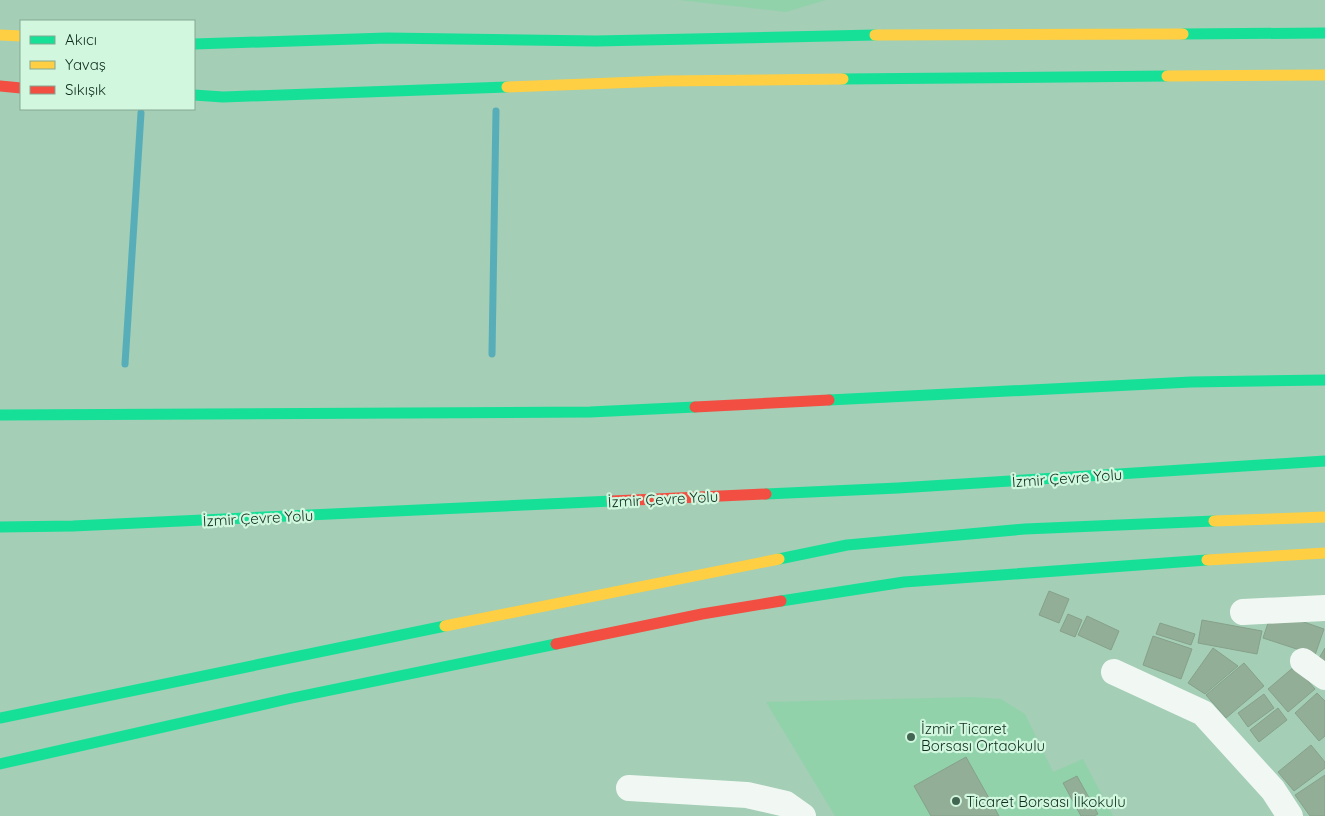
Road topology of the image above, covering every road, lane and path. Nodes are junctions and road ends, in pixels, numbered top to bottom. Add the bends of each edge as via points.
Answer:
1 (1325, 33) edge
2 (0, 35) edge
3 (20, 36) edge
4 (195, 44) edge
5 (1325, 75) edge
6 (0, 86) edge
7 (20, 88) edge
8 (195, 95) edge
9 (1325, 380) edge
10 (0, 415) edge
11 (1325, 461) edge
12 (1325, 517) edge
13 (0, 526) edge
14 (1325, 553) edge
15 (1325, 608) edge
16 (1243, 612) dead end
17 (1303, 661) dead end
18 (1114, 672) dead end
19 (1325, 677) edge
20 (0, 718) edge
21 (0, 764) edge
22 (630, 788) dead end
23 (803, 816) edge
24 (1290, 816) edge

1 - 4 highway via 818,35 596,41 387,38
2 - 3 highway
5 - 8 highway via 665,81 223,97
6 - 7 highway
9 - 10 highway via 1191,382 590,412
11 - 13 highway, İzmir Çevre Yolu via 878,489 74,526
12 - 20 highway via 1025,529 847,545
14 - 21 highway via 904,582 702,614 292,698
15 - 16 street
17 - 19 street
18 - 24 street via 1203,714 1273,790
22 - 23 street via 747,795 786,804

